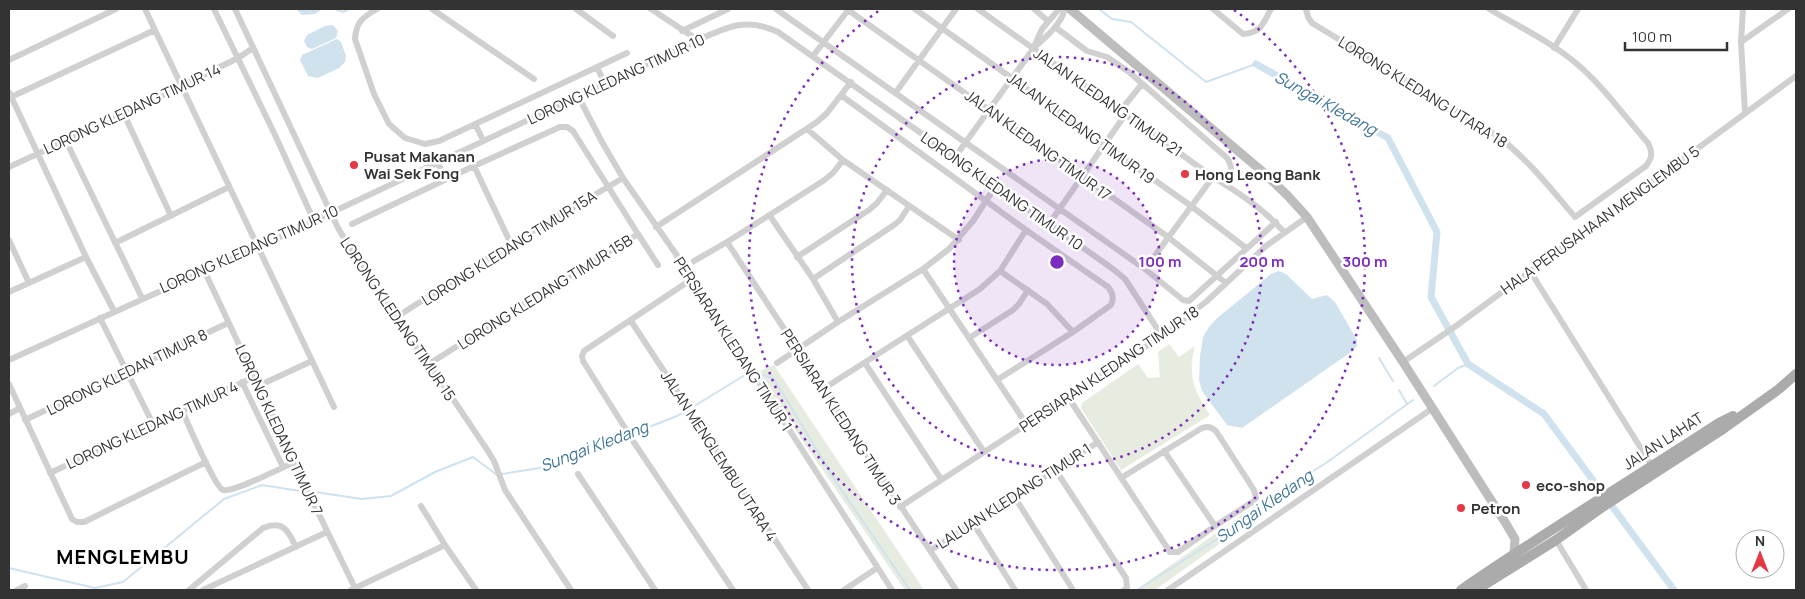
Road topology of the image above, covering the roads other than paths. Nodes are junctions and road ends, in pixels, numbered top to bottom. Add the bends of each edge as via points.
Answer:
1 (116, 9) edge
2 (145, 9) edge
3 (214, 9) edge
4 (235, 9) edge
5 (377, 9) edge
6 (432, 9) edge
7 (576, 9) edge
8 (651, 9) edge
9 (728, 9) edge
10 (776, 9) edge
11 (849, 9) edge
12 (915, 9) edge
13 (956, 9) edge
14 (978, 9) edge
15 (1034, 9) edge
16 (1059, 9) edge
17 (1065, 9) edge
18 (1070, 9) edge
19 (1213, 9) edge
20 (1270, 9) edge
21 (1489, 9) edge
22 (1578, 9) edge
23 (1743, 9) edge
24 (1788, 9) edge
25 (1306, 10) edge
26 (1080, 12) edge
27 (1048, 21) junction
28 (1055, 27) junction
29 (942, 28) junction
30 (155, 30) junction
31 (682, 31) junction
32 (613, 36) dead end
33 (698, 40) junction
34 (824, 42) junction
35 (1741, 42) junction
36 (253, 48) junction
37 (1554, 48) junction
38 (1033, 49) junction
39 (628, 53) dead end
40 (813, 56) junction
41 (238, 58) junction
42 (920, 59) junction
43 (9, 60) edge
44 (597, 67) junction
45 (1796, 76) edge
46 (1012, 78) junction
47 (534, 79) dead end
48 (852, 82) junction
49 (605, 84) junction
50 (1142, 84) junction
51 (181, 86) junction
52 (896, 92) junction
53 (10, 94) edge
54 (578, 96) junction
55 (842, 96) junction
56 (990, 109) junction
57 (1122, 113) junction
58 (124, 114) junction
59 (1745, 114) junction
60 (475, 124) junction
61 (807, 129) junction
62 (483, 140) junction
63 (66, 141) junction
64 (966, 143) junction
65 (1104, 144) junction
66 (38, 154) junction
67 (955, 157) junction
68 (843, 160) junction
69 (437, 162) junction
70 (474, 166) junction
71 (9, 168) edge
72 (1081, 177) junction
73 (1213, 177) junction
74 (623, 178) junction
75 (446, 179) junction
76 (1226, 185) junction
77 (229, 187) junction
78 (608, 187) junction
79 (995, 187) junction
80 (887, 190) junction
81 (987, 201) junction
82 (909, 206) junction
83 (1191, 206) junction
84 (1059, 209) junction
85 (330, 213) junction
86 (171, 216) junction
87 (770, 216) junction
88 (1307, 217) junction
89 (314, 221) junction
90 (1276, 222) junction
91 (352, 224) dead end
92 (1049, 224) junction
93 (656, 227) junction
94 (1026, 230) junction
95 (1284, 232) junction
96 (638, 234) junction
97 (1168, 237) junction
98 (9, 240) edge
99 (959, 240) junction
100 (727, 242) junction
101 (115, 243) junction
102 (511, 244) junction
103 (257, 247) junction
104 (1246, 248) junction
105 (86, 257) junction
106 (797, 257) junction
107 (694, 261) dead end
108 (658, 265) dead end
109 (923, 269) junction
110 (1144, 269) junction
111 (204, 270) junction
112 (1000, 271) junction
113 (1530, 271) junction
114 (1216, 276) junction
115 (692, 279) junction
116 (813, 279) junction
117 (29, 283) junction
118 (1226, 283) junction
119 (1028, 290) junction
120 (9, 292) edge
121 (142, 298) junction
122 (950, 310) junction
123 (114, 311) junction
124 (100, 318) junction
125 (395, 318) junction
126 (631, 321) junction
127 (838, 322) junction
128 (228, 323) junction
129 (1073, 332) junction
130 (1162, 336) junction
131 (908, 337) junction
132 (969, 338) junction
133 (798, 350) junction
134 (9, 360) edge
135 (312, 361) junction
136 (1403, 362) junction
137 (777, 363) dead end
138 (865, 363) junction
139 (429, 364) junction
140 (126, 372) junction
141 (1796, 374) edge
142 (254, 377) junction
143 (997, 380) junction
144 (242, 382) junction
145 (9, 384) edge
146 (258, 386) junction
147 (823, 389) junction
148 (1068, 397) junction
149 (1760, 403) junction
150 (334, 407) dead end
151 (20, 408) junction
152 (1433, 408) junction
153 (182, 410) junction
154 (9, 414) edge
155 (25, 420) junction
156 (153, 424) junction
157 (1026, 425) junction
158 (1098, 442) junction
159 (984, 452) junction
160 (1164, 452) junction
161 (206, 462) junction
162 (295, 462) junction
163 (1652, 466) junction
164 (283, 468) junction
165 (1055, 469) junction
166 (50, 473) junction
167 (578, 474) dead end
168 (1121, 478) junction
169 (941, 479) junction
170 (1619, 491) junction
171 (1014, 496) junction
172 (1602, 503) junction
173 (421, 506) dead end
174 (900, 507) junction
175 (973, 523) junction
176 (1215, 526) junction
177 (327, 532) junction
178 (1515, 539) junction
179 (1556, 540) junction
180 (1529, 544) junction
181 (445, 545) junction
182 (296, 547) junction
183 (931, 550) junction
184 (1514, 553) junction
185 (876, 568) junction
186 (25, 586) dead end
187 (353, 589) edge
188 (17, 590) edge
189 (189, 590) edge
190 (203, 590) edge
191 (476, 590) edge
192 (571, 590) edge
193 (655, 590) edge
194 (733, 590) edge
195 (808, 590) edge
196 (844, 590) edge
197 (892, 590) edge
198 (956, 590) edge
199 (1015, 590) edge
200 (1073, 590) edge
201 (1124, 590) edge
202 (1168, 590) edge
203 (1460, 590) edge
204 (1476, 590) edge
205 (1586, 590) edge

1 - 43 street
2 - 30 street
3 - 41 street
4 - 36 street, LORONG KLEDANG TIMUR 15
5 - 60 street via 361,19 355,39 374,94 389,124 406,138 425,144
6 - 47 street
7 - 32 street
8 - 31 street
9 - 31 street
10 - 34 street
11 - 34 street
11 - 42 street, JALAN KLEDANG TIMUR 17
12 - 29 street, JALAN KLEDANG TIMUR 19
13 - 29 street
14 - 38 street, JALAN KLEDANG TIMUR 21
15 - 27 street
16 - 27 street
17 - 28 street
18 - 26 street
19 - 20 street via 1243,34 1252,34 1260,29
21 - 37 street
22 - 37 street
23 - 35 street
24 - 35 street
25 - 37 street, LORONG KLEDANG UTARA 18 via 1312,23 1510,146 1575,217 1646,166 1652,151 1587,73
26 - 88 street via 1263,172
27 - 38 street
28 - 38 street
28 - 50 street via 1087,51 1107,57
29 - 42 street
29 - 46 street, JALAN KLEDANG TIMUR 19
30 - 51 street
30 - 53 street
31 - 33 street
33 - 40 street, LORONG KLEDANG TIMUR 10 via 735,25 755,24 778,32
33 - 49 street, LORONG KLEDANG TIMUR 10
34 - 40 street
34 - 52 street
35 - 59 street
36 - 41 street, LORONG KLEDANG TIMUR 14
36 - 85 street, LORONG KLEDANG TIMUR 15
38 - 46 street
38 - 57 street, JALAN KLEDANG TIMUR 21
39 - 44 street
40 - 48 street, LORONG KLEDANG TIMUR 10
41 - 51 street, LORONG KLEDANG TIMUR 14
41 - 89 street
42 - 52 street
42 - 56 street, JALAN KLEDANG TIMUR 17
44 - 49 street
44 - 60 street
45 - 59 street, HALA PERUSAHAAN MENGLEMBU 5
46 - 56 street
46 - 65 street, JALAN KLEDANG TIMUR 19
48 - 55 street
48 - 67 street, LORONG KLEDANG TIMUR 10
49 - 54 street, LORONG KLEDANG TIMUR 10
50 - 57 street
50 - 76 street via 1228,158 1232,166
51 - 58 street, LORONG KLEDANG TIMUR 14
51 - 77 street
52 - 64 street
53 - 66 street
54 - 62 street, LORONG KLEDANG TIMUR 10
54 - 74 street, PERSIARAN KLEDANG TIMUR 1
55 - 61 street
55 - 81 street, LORONG KLEDANG TIMUR 10
56 - 64 street
56 - 72 street, JALAN KLEDANG TIMUR 17
57 - 65 street
57 - 73 street, JALAN KLEDANG TIMUR 21
58 - 63 street, LORONG KLEDANG TIMUR 14
58 - 86 street
59 - 113 street, HALA PERUSAHAAN MENGLEMBU 5
60 - 62 street
61 - 68 street
61 - 93 street
62 - 69 street, LORONG KLEDANG TIMUR 10
63 - 66 street, LORONG KLEDANG TIMUR 14
63 - 101 street
64 - 67 street
64 - 84 street
65 - 72 street
65 - 83 street, JALAN KLEDANG TIMUR 19
66 - 71 street, LORONG KLEDANG TIMUR 14
66 - 105 street
67 - 79 street, LORONG KLEDANG TIMUR 10
68 - 80 street
68 - 87 street via 824,181
69 - 75 street
69 - 85 street, LORONG KLEDANG TIMUR 10
70 - 75 street
70 - 78 street, LORONG KLEDANG TIMUR 15B via 566,127 573,131
70 - 102 street
72 - 84 street
72 - 97 street, JALAN KLEDANG TIMUR 17
73 - 76 street, JALAN KLEDANG TIMUR 21
73 - 83 street
74 - 78 street, LORONG KLEDANG TIMUR 15A
74 - 93 street, PERSIARAN KLEDANG TIMUR 1
75 - 91 street
76 - 90 street, JALAN KLEDANG TIMUR 21
77 - 86 street
77 - 103 street
78 - 96 street, LORONG KLEDANG TIMUR 15B
78 - 102 street, LORONG KLEDANG TIMUR 15A
79 - 81 street
79 - 92 street, LORONG KLEDANG TIMUR 10
80 - 82 street
80 - 106 street via 869,210
81 - 94 street, LORONG KLEDANG TIMUR 10
81 - 99 street
82 - 99 street
82 - 116 street via 894,225
83 - 97 street
83 - 104 street, JALAN KLEDANG TIMUR 19
84 - 92 street
84 - 110 street
85 - 89 street, LORONG KLEDANG TIMUR 10
85 - 125 street, LORONG KLEDANG TIMUR 15 via 362,270
86 - 101 street
87 - 100 street
87 - 106 street
88 - 95 street, PERSIARAN KLEDANG TIMUR 18
88 - 136 street
89 - 103 street, LORONG KLEDANG TIMUR 10
90 - 95 street, JALAN KLEDANG TIMUR 21
90 - 104 street
92 - 130 street, LORONG KLEDANG TIMUR 10 via 1124,279
93 - 115 street, PERSIARAN KLEDANG TIMUR 1
94 - 112 street
94 - 129 street, LORONG KLEDANG TIMUR 10 via 1108,287 1113,296 1110,305
95 - 118 street, PERSIARAN KLEDANG TIMUR 18
96 - 108 street
96 - 139 street, LORONG KLEDANG TIMUR 15B
97 - 110 street
97 - 114 street, JALAN KLEDANG TIMUR 17
98 - 117 street
99 - 109 street
100 - 107 street
100 - 133 street, PERSIARAN KLEDANG TIMUR 3
101 - 121 street
102 - 125 street, LORONG KLEDANG TIMUR 15A
103 - 111 street, LORONG KLEDANG TIMUR 10
103 - 135 street
104 - 114 street
105 - 117 street
105 - 123 street
106 - 116 street
109 - 122 street
109 - 127 street
110 - 114 street via 1183,300 1188,300
111 - 121 street, LORONG KLEDANG TIMUR 10
111 - 128 street, LORONG KLEDANG TIMUR 7
112 - 119 street
112 - 122 street
113 - 136 street, HALA PERUSAHAAN MENGLEMBU 5
113 - 163 street
114 - 118 street, JALAN KLEDANG TIMUR 17
115 - 126 street
115 - 185 street, PERSIARAN KLEDANG TIMUR 1
116 - 127 street
117 - 120 street
118 - 130 street, PERSIARAN KLEDANG TIMUR 18
119 - 129 street via 1047,304
119 - 132 street via 1013,310
121 - 123 street, LORONG KLEDANG TIMUR 10
122 - 131 street
122 - 132 street
123 - 124 street, LORONG KLEDANG TIMUR 10
124 - 134 street, LORONG KLEDANG TIMUR 10
124 - 140 street
125 - 139 street, LORONG KLEDANG TIMUR 15
126 - 194 street via 584,352 583,361
126 - 195 street, JALAN MENGLEMBU UTARA 4
127 - 133 street
128 - 140 street, LORONG KLEDAN TIMUR 8
128 - 142 street, LORONG KLEDANG TIMUR 7
129 - 143 street
130 - 148 street, PERSIARAN KLEDANG TIMUR 18
131 - 138 street
131 - 159 street
132 - 143 street
133 - 137 street
133 - 147 street, PERSIARAN KLEDANG TIMUR 3
135 - 146 street
135 - 150 street
136 - 152 street
138 - 147 street
138 - 169 street
139 - 192 street, LORONG KLEDANG TIMUR 15 via 494,461 505,490
140 - 155 street, LORONG KLEDAN TIMUR 8
140 - 156 street
141 - 149 main road, JALAN LAHAT
142 - 144 street, LORONG KLEDANG TIMUR 4
142 - 146 street, LORONG KLEDANG TIMUR 7
143 - 157 street
144 - 153 street, LORONG KLEDANG TIMUR 4
144 - 164 street
145 - 151 street
146 - 162 street, LORONG KLEDANG TIMUR 7
147 - 174 street, PERSIARAN KLEDANG TIMUR 3
148 - 157 street, PERSIARAN KLEDANG TIMUR 18
148 - 158 street
149 - 163 main road, JALAN LAHAT via 1719,423
149 - 170 main road, JALAN LAHAT via 1715,435
151 - 154 street
151 - 155 street
152 - 178 street
152 - 202 street
153 - 156 street, LORONG KLEDANG TIMUR 4
153 - 161 street
155 - 166 street
156 - 166 street, LORONG KLEDANG TIMUR 4
157 - 159 street, PERSIARAN KLEDANG TIMUR 18
158 - 165 street, LALUAN KLEDANG TIMUR 1
158 - 168 street
159 - 169 street, PERSIARAN KLEDANG TIMUR 18
160 - 168 street
160 - 176 street
160 - 176 street via 1202,428 1212,428 1254,490 1256,498
161 - 164 street via 223,490
161 - 166 street via 84,522 72,519
162 - 164 street
162 - 177 street, LORONG KLEDANG TIMUR 7
163 - 170 main road, JALAN LAHAT
165 - 171 street, LALUAN KLEDANG TIMUR 1
165 - 201 street via 1126,578
167 - 193 street
168 - 176 street via 1170,552 1178,552
169 - 174 street, PERSIARAN KLEDANG TIMUR 18
170 - 172 main road, JALAN LAHAT
171 - 175 street, LALUAN KLEDANG TIMUR 1
171 - 200 street
172 - 179 main road, JALAN LAHAT
172 - 180 main road, JALAN LAHAT
173 - 181 street
174 - 183 street, PERSIARAN KLEDANG TIMUR 3
175 - 183 street, LALUAN KLEDANG TIMUR 1
175 - 199 street
177 - 182 street
177 - 187 street, LORONG KLEDANG TIMUR 7
178 - 180 street
178 - 184 street
179 - 204 main road, JALAN LAHAT
179 - 205 street
180 - 184 main road, JALAN LAHAT
181 - 187 street
181 - 191 street
182 - 189 street via 284,528 270,525 262,528
182 - 190 street
183 - 198 street, PERSIARAN KLEDANG TIMUR 3
184 - 203 main road, JALAN LAHAT
185 - 196 street
185 - 197 street, PERSIARAN KLEDANG TIMUR 1
186 - 188 street

